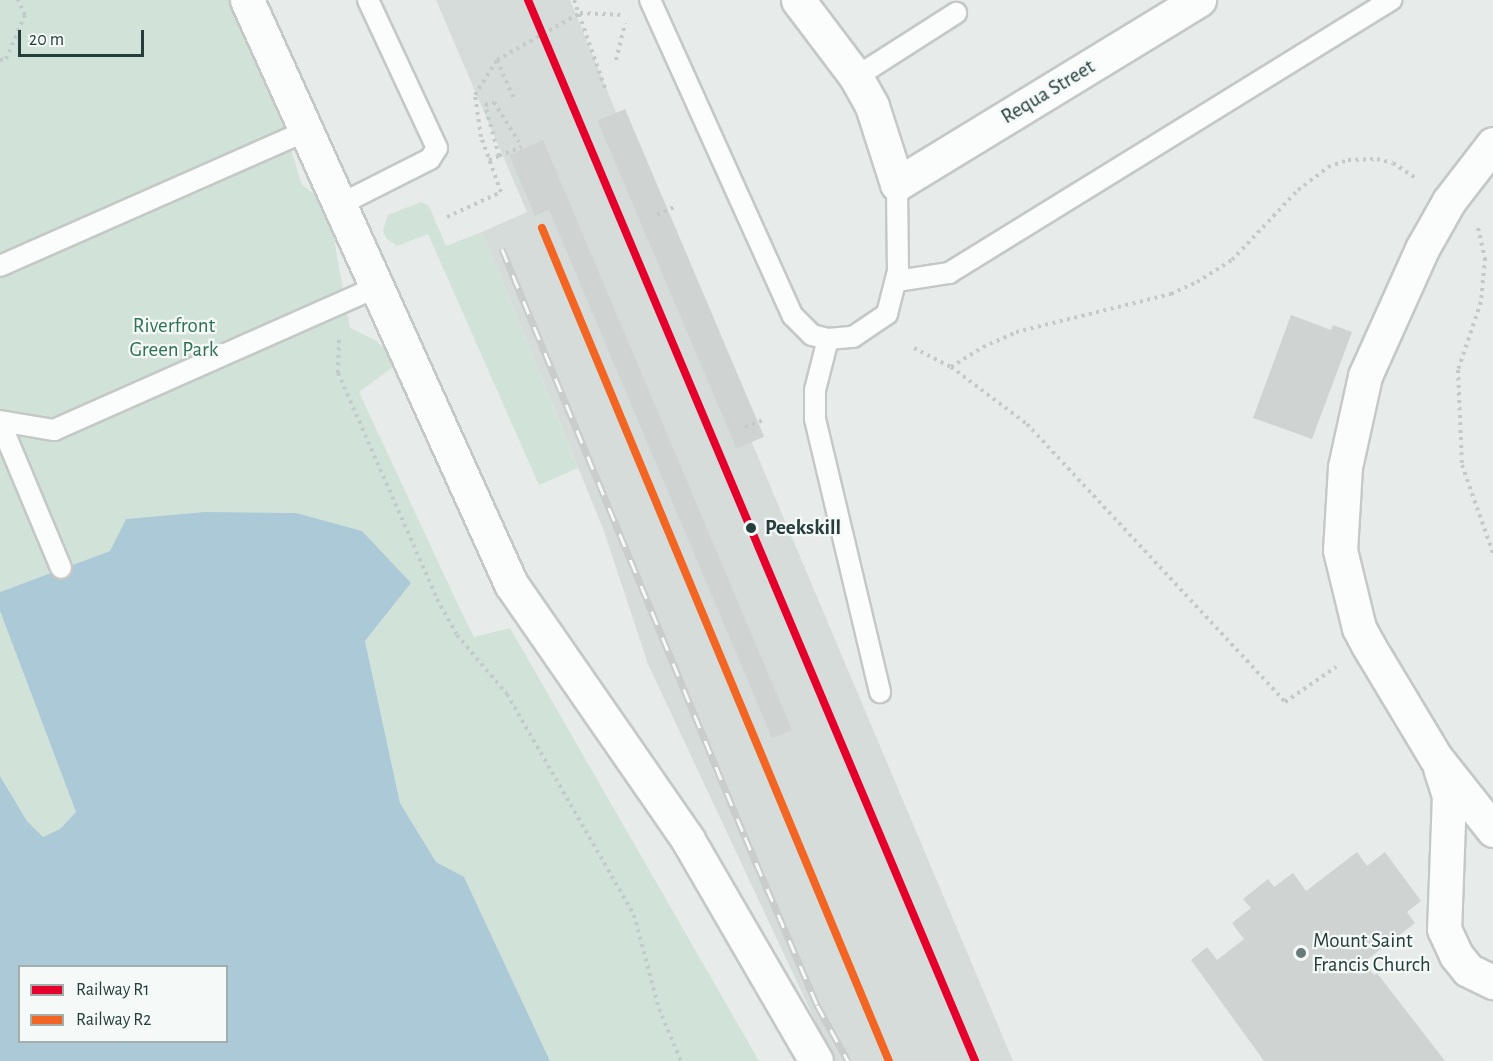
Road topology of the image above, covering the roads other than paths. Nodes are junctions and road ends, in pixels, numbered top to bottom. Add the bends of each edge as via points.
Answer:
1 (247, 0) edge
2 (368, 0) edge
3 (650, 0) edge
4 (798, 0) edge
5 (1199, 0) edge
6 (1391, 0) edge
7 (956, 13) dead end
8 (856, 77) junction
9 (306, 130) junction
10 (1493, 144) edge
11 (897, 184) junction
12 (339, 205) junction
13 (0, 266) edge
14 (897, 281) junction
15 (377, 287) junction
16 (828, 339) junction
17 (0, 422) edge
18 (61, 568) dead end
19 (880, 692) dead end
20 (1436, 758) junction
21 (1493, 830) edge
22 (1493, 982) edge
23 (816, 1061) edge

1 - 9 street
2 - 12 lane via 437,148 430,159
3 - 16 lane via 793,316 812,334
4 - 8 street
5 - 11 street, Requa Street
6 - 14 lane via 949,273
7 - 8 lane
8 - 11 street via 872,106
9 - 12 street
9 - 13 lane
10 - 20 street via 1449,201 1397,301 1355,409 1345,467 1340,550 1359,628
11 - 14 lane
12 - 15 street
14 - 16 lane via 893,302 879,323 853,338
15 - 17 lane via 54,430
15 - 23 street via 511,584 688,840
16 - 19 lane via 815,390 815,419
17 - 18 lane
20 - 21 street
20 - 22 street via 1449,795 1444,929 1468,970

